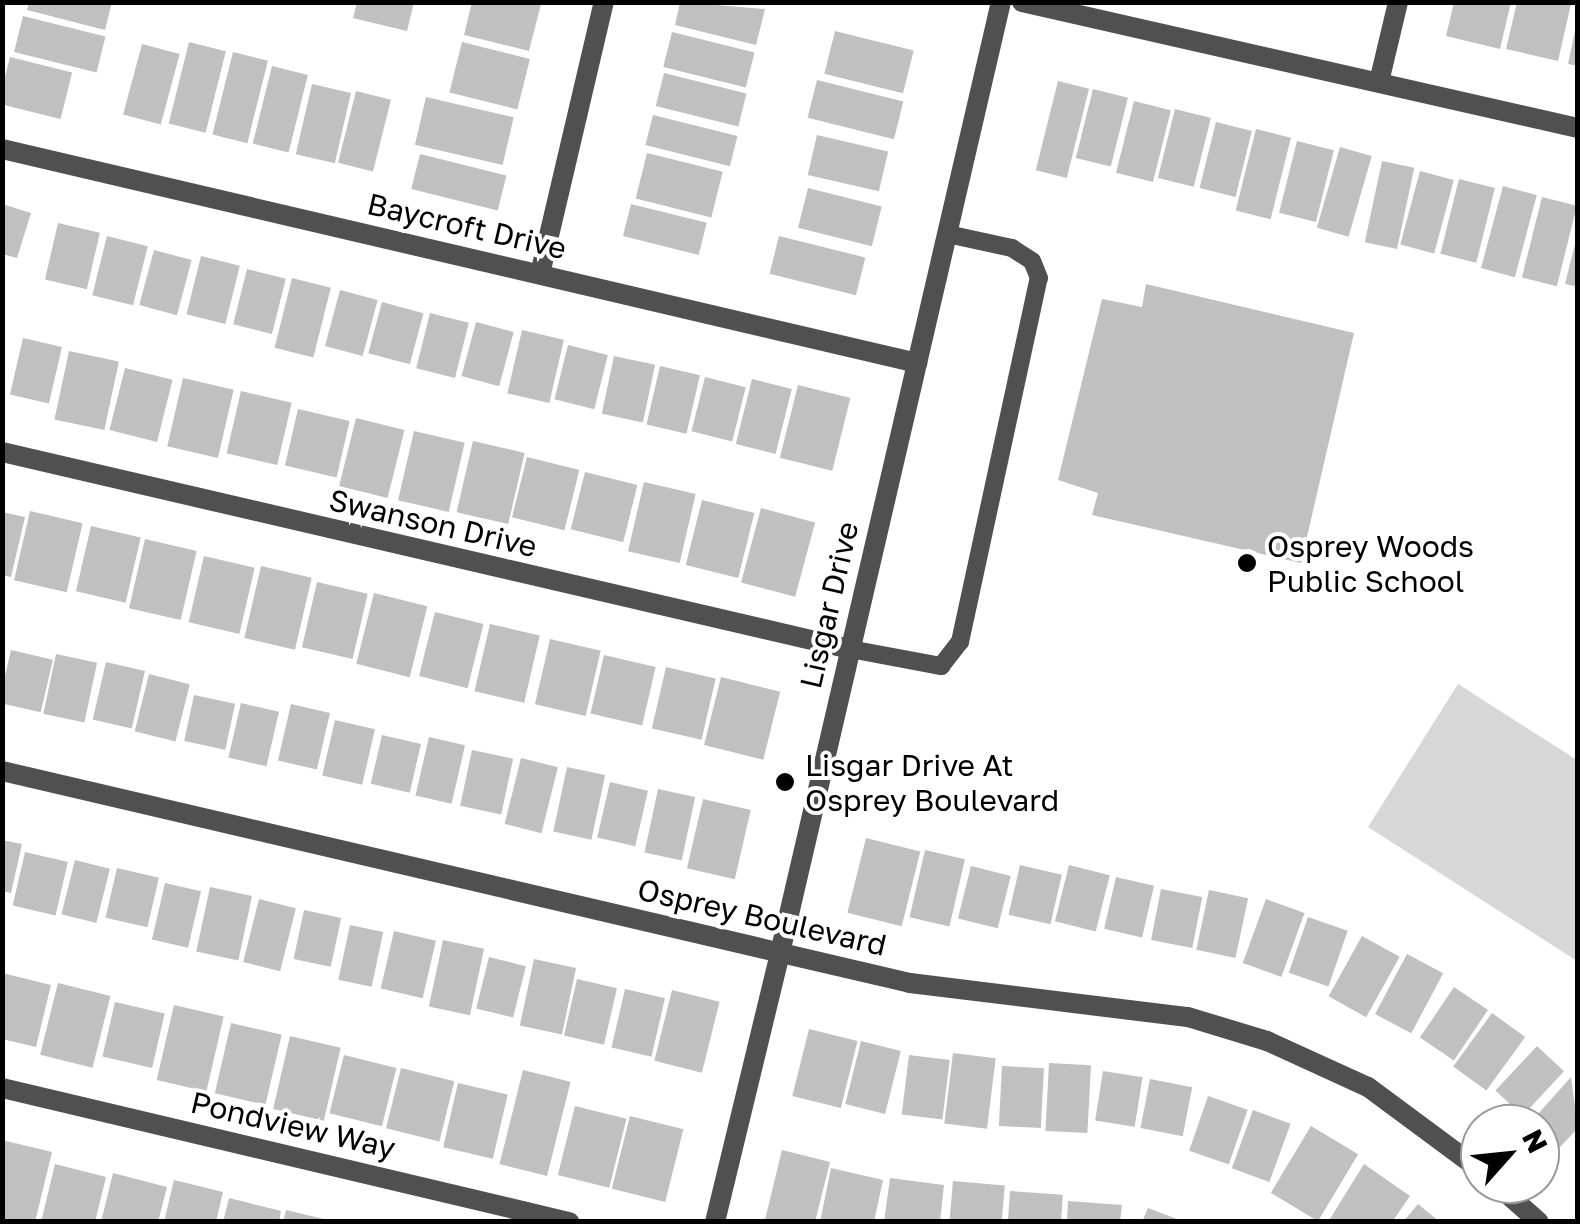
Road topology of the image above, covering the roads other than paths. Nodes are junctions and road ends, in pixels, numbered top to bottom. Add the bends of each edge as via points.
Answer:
1 (604, 2) edge
2 (1001, 2) edge
3 (1022, 2) edge
4 (1398, 2) edge
5 (1379, 82) junction
6 (1578, 128) edge
7 (2, 149) edge
8 (948, 234) junction
9 (540, 274) junction
10 (917, 363) junction
11 (2, 452) edge
12 (850, 649) junction
13 (2, 771) edge
14 (780, 953) junction
15 (2, 1088) edge
16 (1460, 1155) edge
17 (1519, 1204) edge
18 (569, 1222) edge
19 (715, 1222) edge
20 (1539, 1222) edge

1 - 9 street
2 - 8 street, Lisgar Drive
3 - 5 street
4 - 5 street
5 - 6 street
7 - 9 street, Baycroft Drive
8 - 10 street, Lisgar Drive
8 - 12 lane via 1022,253 1040,292 960,642 941,666
9 - 10 street, Baycroft Drive
10 - 12 street, Lisgar Drive
11 - 12 street, Swanson Drive
12 - 14 street, Lisgar Drive
13 - 14 street, Osprey Boulevard
14 - 16 street, Osprey Boulevard via 948,989 1113,1004 1226,1027 1368,1087
14 - 19 street, Lisgar Drive
15 - 18 street, Pondview Way
17 - 20 street

